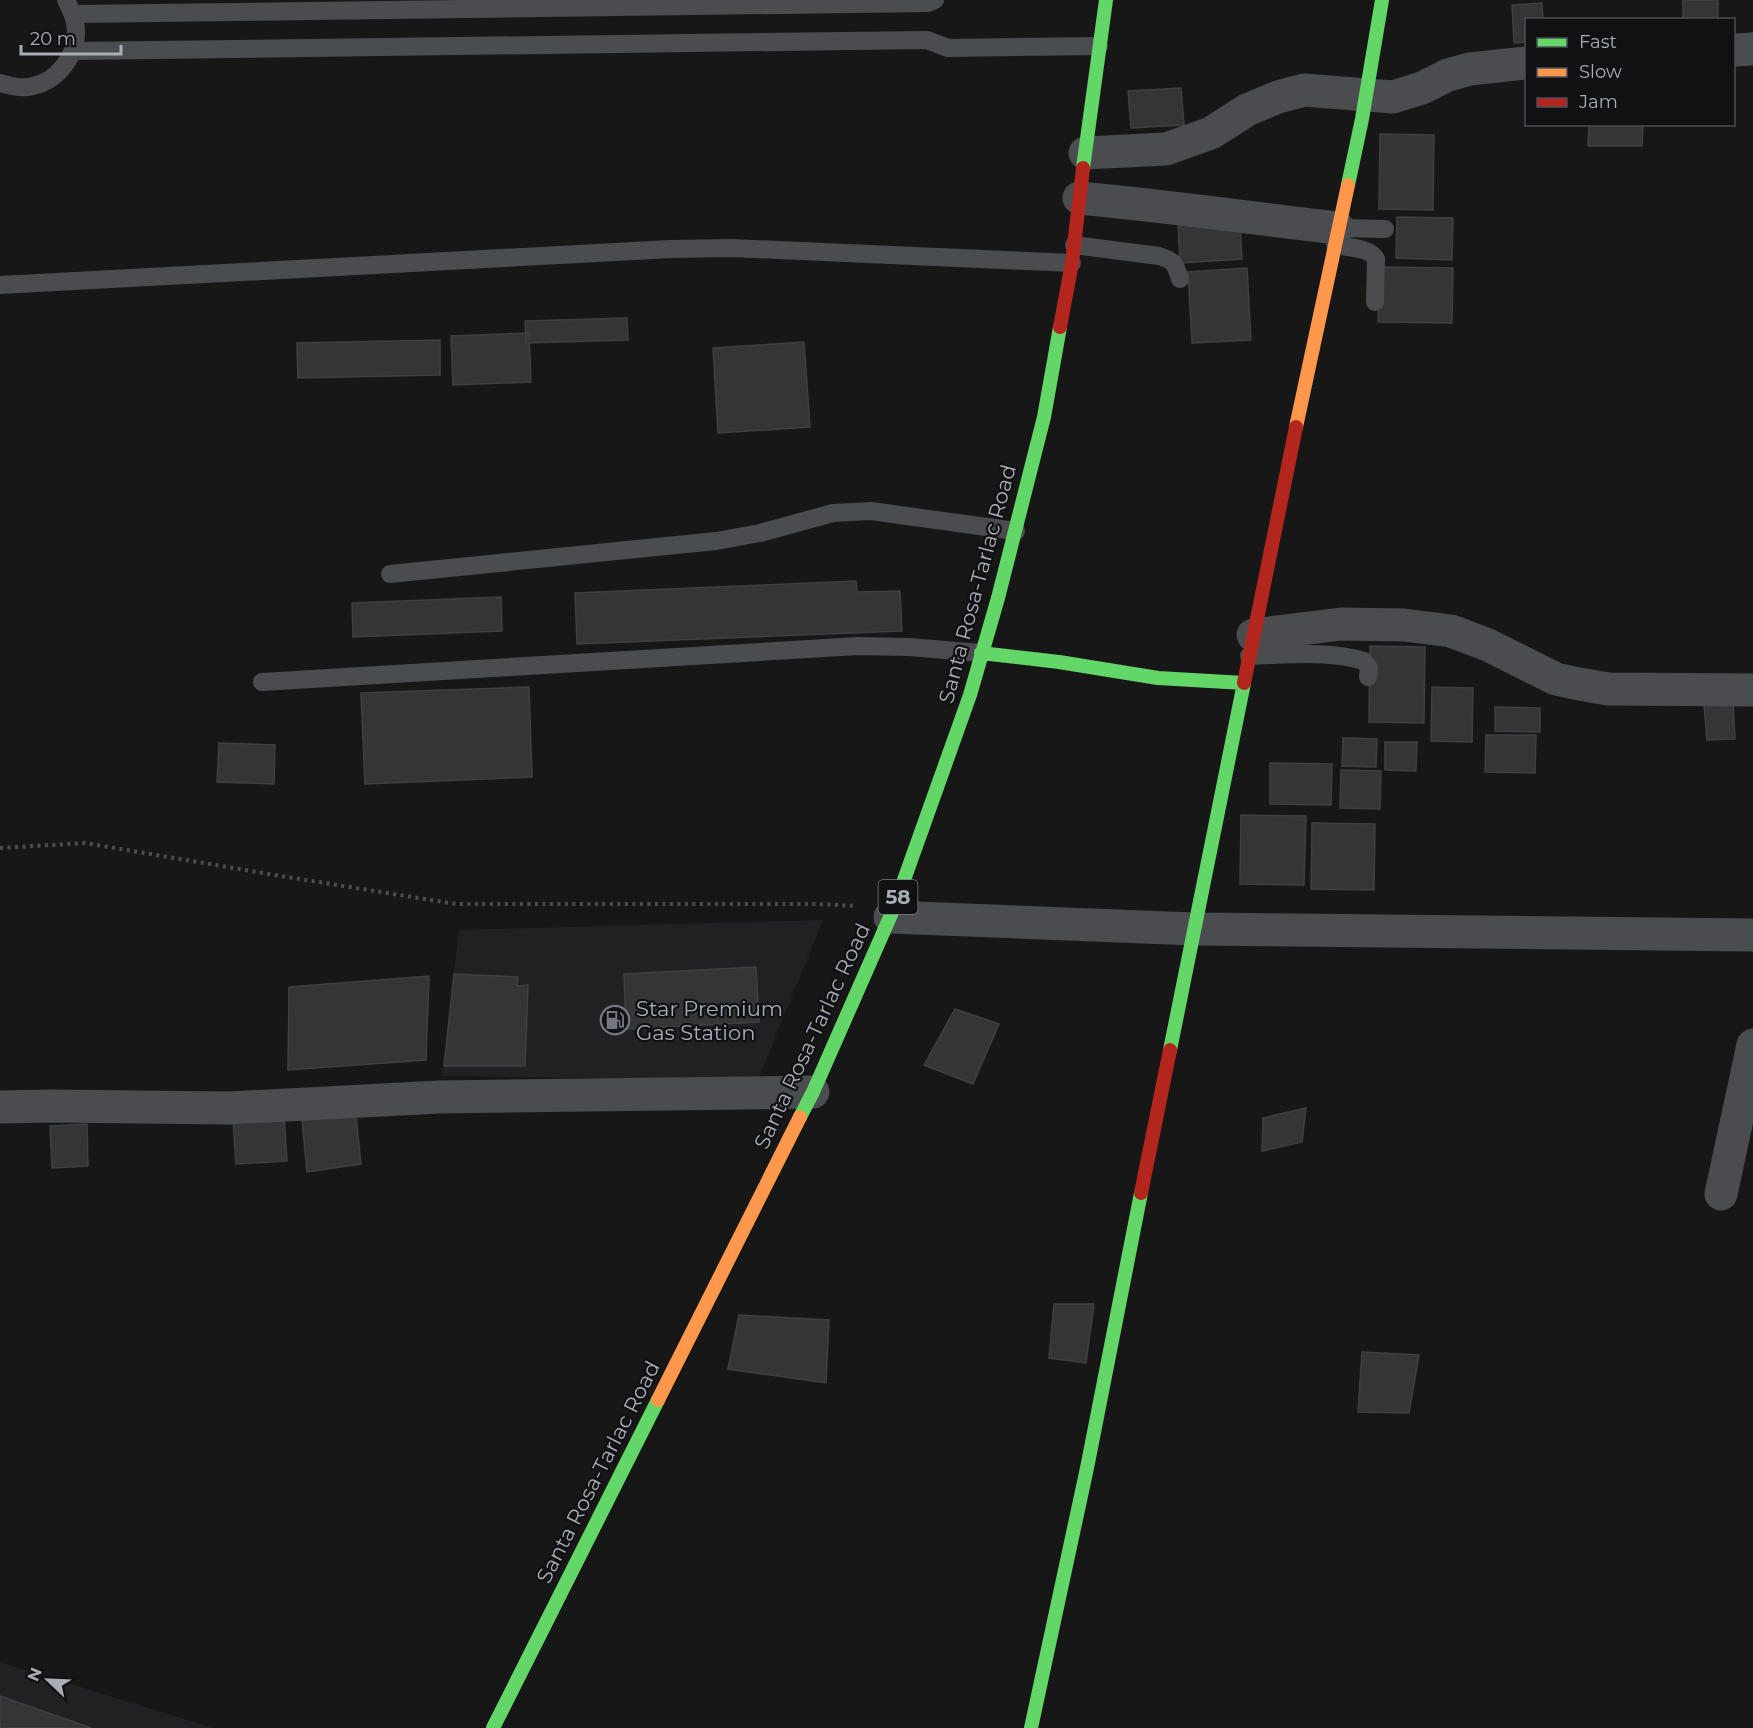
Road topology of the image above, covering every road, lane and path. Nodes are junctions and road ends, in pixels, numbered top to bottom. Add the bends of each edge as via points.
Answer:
1 (935, 0) edge
2 (1100, 0) edge
3 (1382, 0) edge
4 (70, 7) edge
5 (1099, 46) junction
6 (1753, 49) edge
7 (1735, 50) edge
8 (73, 51) junction
9 (1525, 63) edge
10 (0, 83) edge
11 (1367, 96) junction
12 (1085, 153) junction
13 (1080, 198) junction
14 (1385, 229) dead end
15 (1337, 237) junction
16 (1073, 254) junction
17 (1180, 279) dead end
18 (0, 285) edge
19 (1375, 302) dead end
20 (1016, 531) junction
21 (390, 574) dead end
22 (1251, 645) junction
23 (981, 653) junction
24 (1368, 676) dead end
25 (262, 682) dead end
26 (1244, 683) junction
27 (1753, 690) edge
28 (0, 848) edge
29 (892, 912) junction
30 (1194, 929) junction
31 (1753, 935) edge
32 (1753, 1045) edge
33 (813, 1092) junction
34 (0, 1107) edge
35 (1721, 1194) dead end
36 (493, 1728) edge
37 (1031, 1728) edge

1 - 4 lane
2 - 5 main road, Santa Rosa-Tarlac Road / 58
3 - 11 main road
4 - 8 lane via 76,33
5 - 8 lane via 948,48 927,40
5 - 12 main road, Santa Rosa-Tarlac Road / 58
6 - 7 street
8 - 10 lane via 64,67 50,79 33,86
9 - 11 street via 1470,69 1393,97
11 - 12 street via 1304,90 1247,110 1211,133 1166,148
11 - 15 main road
12 - 13 main road, Santa Rosa-Tarlac Road / 58
13 - 15 street via 1248,218
13 - 16 main road, Santa Rosa-Tarlac Road / 58
14 - 15 lane
15 - 19 lane via 1376,259
15 - 22 main road
16 - 17 lane via 1165,257 1176,266
16 - 18 lane via 671,249
16 - 20 main road, Santa Rosa-Tarlac Road / 58 via 1044,417
20 - 21 lane via 871,511 833,513 716,541
20 - 23 main road, Santa Rosa-Tarlac Road / 58
22 - 24 lane via 1364,661 1369,668
22 - 26 main road
22 - 27 street via 1341,624 1404,625 1451,631 1556,679 1579,684 1608,689
23 - 25 lane via 858,645
23 - 26 main road via 1158,678
23 - 29 main road, Santa Rosa-Tarlac Road / 58 via 956,738
26 - 30 main road
28 - 29 path via 85,843 456,904 816,904
29 - 30 street
29 - 33 main road, Santa Rosa-Tarlac Road / 58
30 - 31 street
30 - 37 main road
32 - 35 street
33 - 34 street via 439,1097 230,1108
33 - 36 main road, Santa Rosa-Tarlac Road / 58

